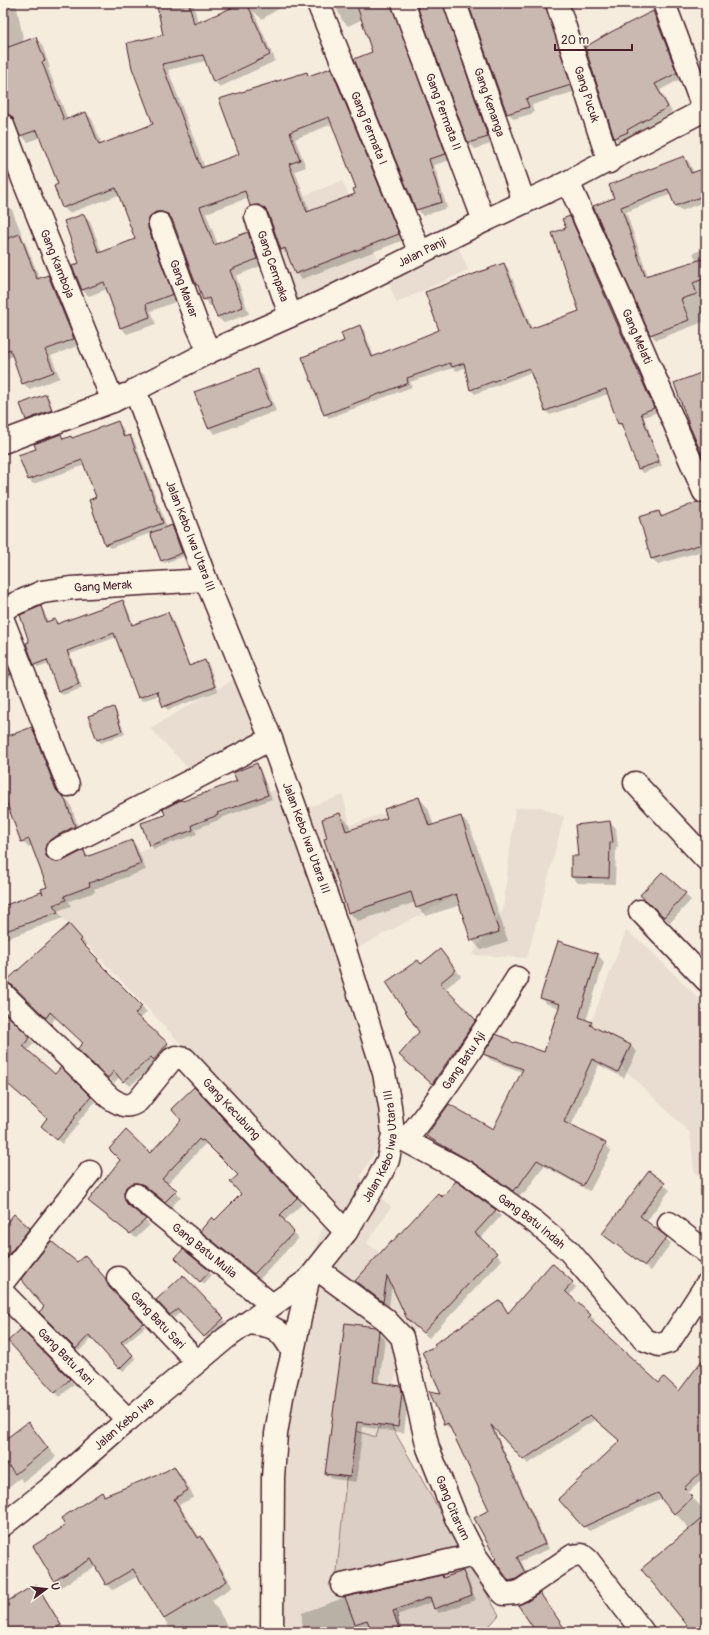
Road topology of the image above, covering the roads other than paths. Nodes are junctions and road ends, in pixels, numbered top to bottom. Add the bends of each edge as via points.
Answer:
1 (318, 3) edge
2 (403, 3) edge
3 (455, 3) edge
4 (557, 3) edge
5 (664, 3) edge
6 (705, 110) edge
7 (3, 125) edge
8 (609, 162) junction
9 (568, 182) junction
10 (524, 202) junction
11 (256, 217) dead end
12 (484, 221) junction
13 (160, 224) dead end
14 (420, 253) junction
15 (290, 315) junction
16 (209, 352) junction
17 (135, 390) junction
18 (113, 401) junction
19 (3, 442) edge
20 (704, 492) dead end
21 (206, 580) junction
22 (3, 609) edge
23 (3, 620) edge
24 (271, 739) junction
25 (635, 783) dead end
26 (68, 785) dead end
27 (57, 850) dead end
28 (706, 859) edge
29 (640, 911) dead end
30 (517, 978) dead end
31 (706, 980) edge
32 (3, 994) edge
33 (399, 1137) junction
34 (90, 1172) dead end
35 (136, 1195) dead end
36 (669, 1223) dead end
37 (346, 1232) junction
38 (706, 1252) edge
39 (312, 1274) junction
40 (118, 1278) dead end
41 (3, 1282) edge
42 (706, 1285) edge
43 (3, 1293) edge
44 (272, 1306) junction
45 (247, 1323) junction
46 (294, 1352) junction
47 (197, 1362) junction
48 (128, 1420) junction
49 (3, 1525) edge
50 (475, 1556) junction
51 (342, 1585) dead end
52 (272, 1632) edge
53 (643, 1632) edge

1 - 14 street, Gang Permata I
2 - 12 street, Gang Permata II
3 - 10 street, Gang Kenanga
4 - 8 street, Gang Pucuk
5 - 6 street
6 - 8 street, Jalan Panji
7 - 18 street, Gang Kamboja
8 - 9 street, Jalan Panji
9 - 10 street, Jalan Panji
9 - 20 street, Gang Melati
10 - 12 street, Jalan Panji
11 - 15 street, Gang Cempaka
12 - 14 street, Jalan Panji
13 - 16 street, Gang Mawar
14 - 15 street, Jalan Panji
15 - 16 street, Jalan Panji
16 - 17 street, Jalan Panji
17 - 18 street, Jalan Panji
17 - 21 street, Jalan Kebo Iwa Utara III
18 - 19 street, Jalan Panji
21 - 22 street, Gang Merak via 42,592
21 - 24 street, Jalan Kebo Iwa Utara III
23 - 26 street
24 - 27 street
24 - 33 street, Jalan Kebo Iwa Utara III via 342,936 384,1073
25 - 28 street
29 - 31 street
30 - 33 street, Gang Batu Aji via 435,1104
32 - 37 street, Gang Kecubung via 110,1098 122,1105 133,1105 138,1101 172,1058 185,1059
33 - 37 street, Jalan Kebo Iwa Utara III via 376,1183
33 - 42 street, Gang Batu Indah via 465,1172 536,1223 569,1252 645,1340 659,1345 669,1342
34 - 41 street
35 - 44 street, Gang Batu Mulia
36 - 38 street
37 - 39 street, Jalan Kebo Iwa Utara III
39 - 44 street, Jalan Kebo Iwa Utara III
39 - 46 street, Jalan Kebo Iwa Utara III
39 - 50 street, Gang Citarum via 385,1319 402,1337 428,1448 456,1518
40 - 47 street, Gang Batu Sari
43 - 48 street, Gang Batu Asri
44 - 45 street, Jalan Kebo Iwa Utara III
45 - 46 street via 262,1324 278,1330
45 - 47 street, Jalan Kebo Iwa
46 - 52 street via 282,1397 276,1434 273,1478
47 - 48 street, Jalan Kebo Iwa
48 - 49 street, Jalan Kebo Iwa via 49,1489
50 - 51 street
50 - 53 street, Gang Citarum via 499,1589 504,1594 511,1594 522,1590 572,1556 582,1555

